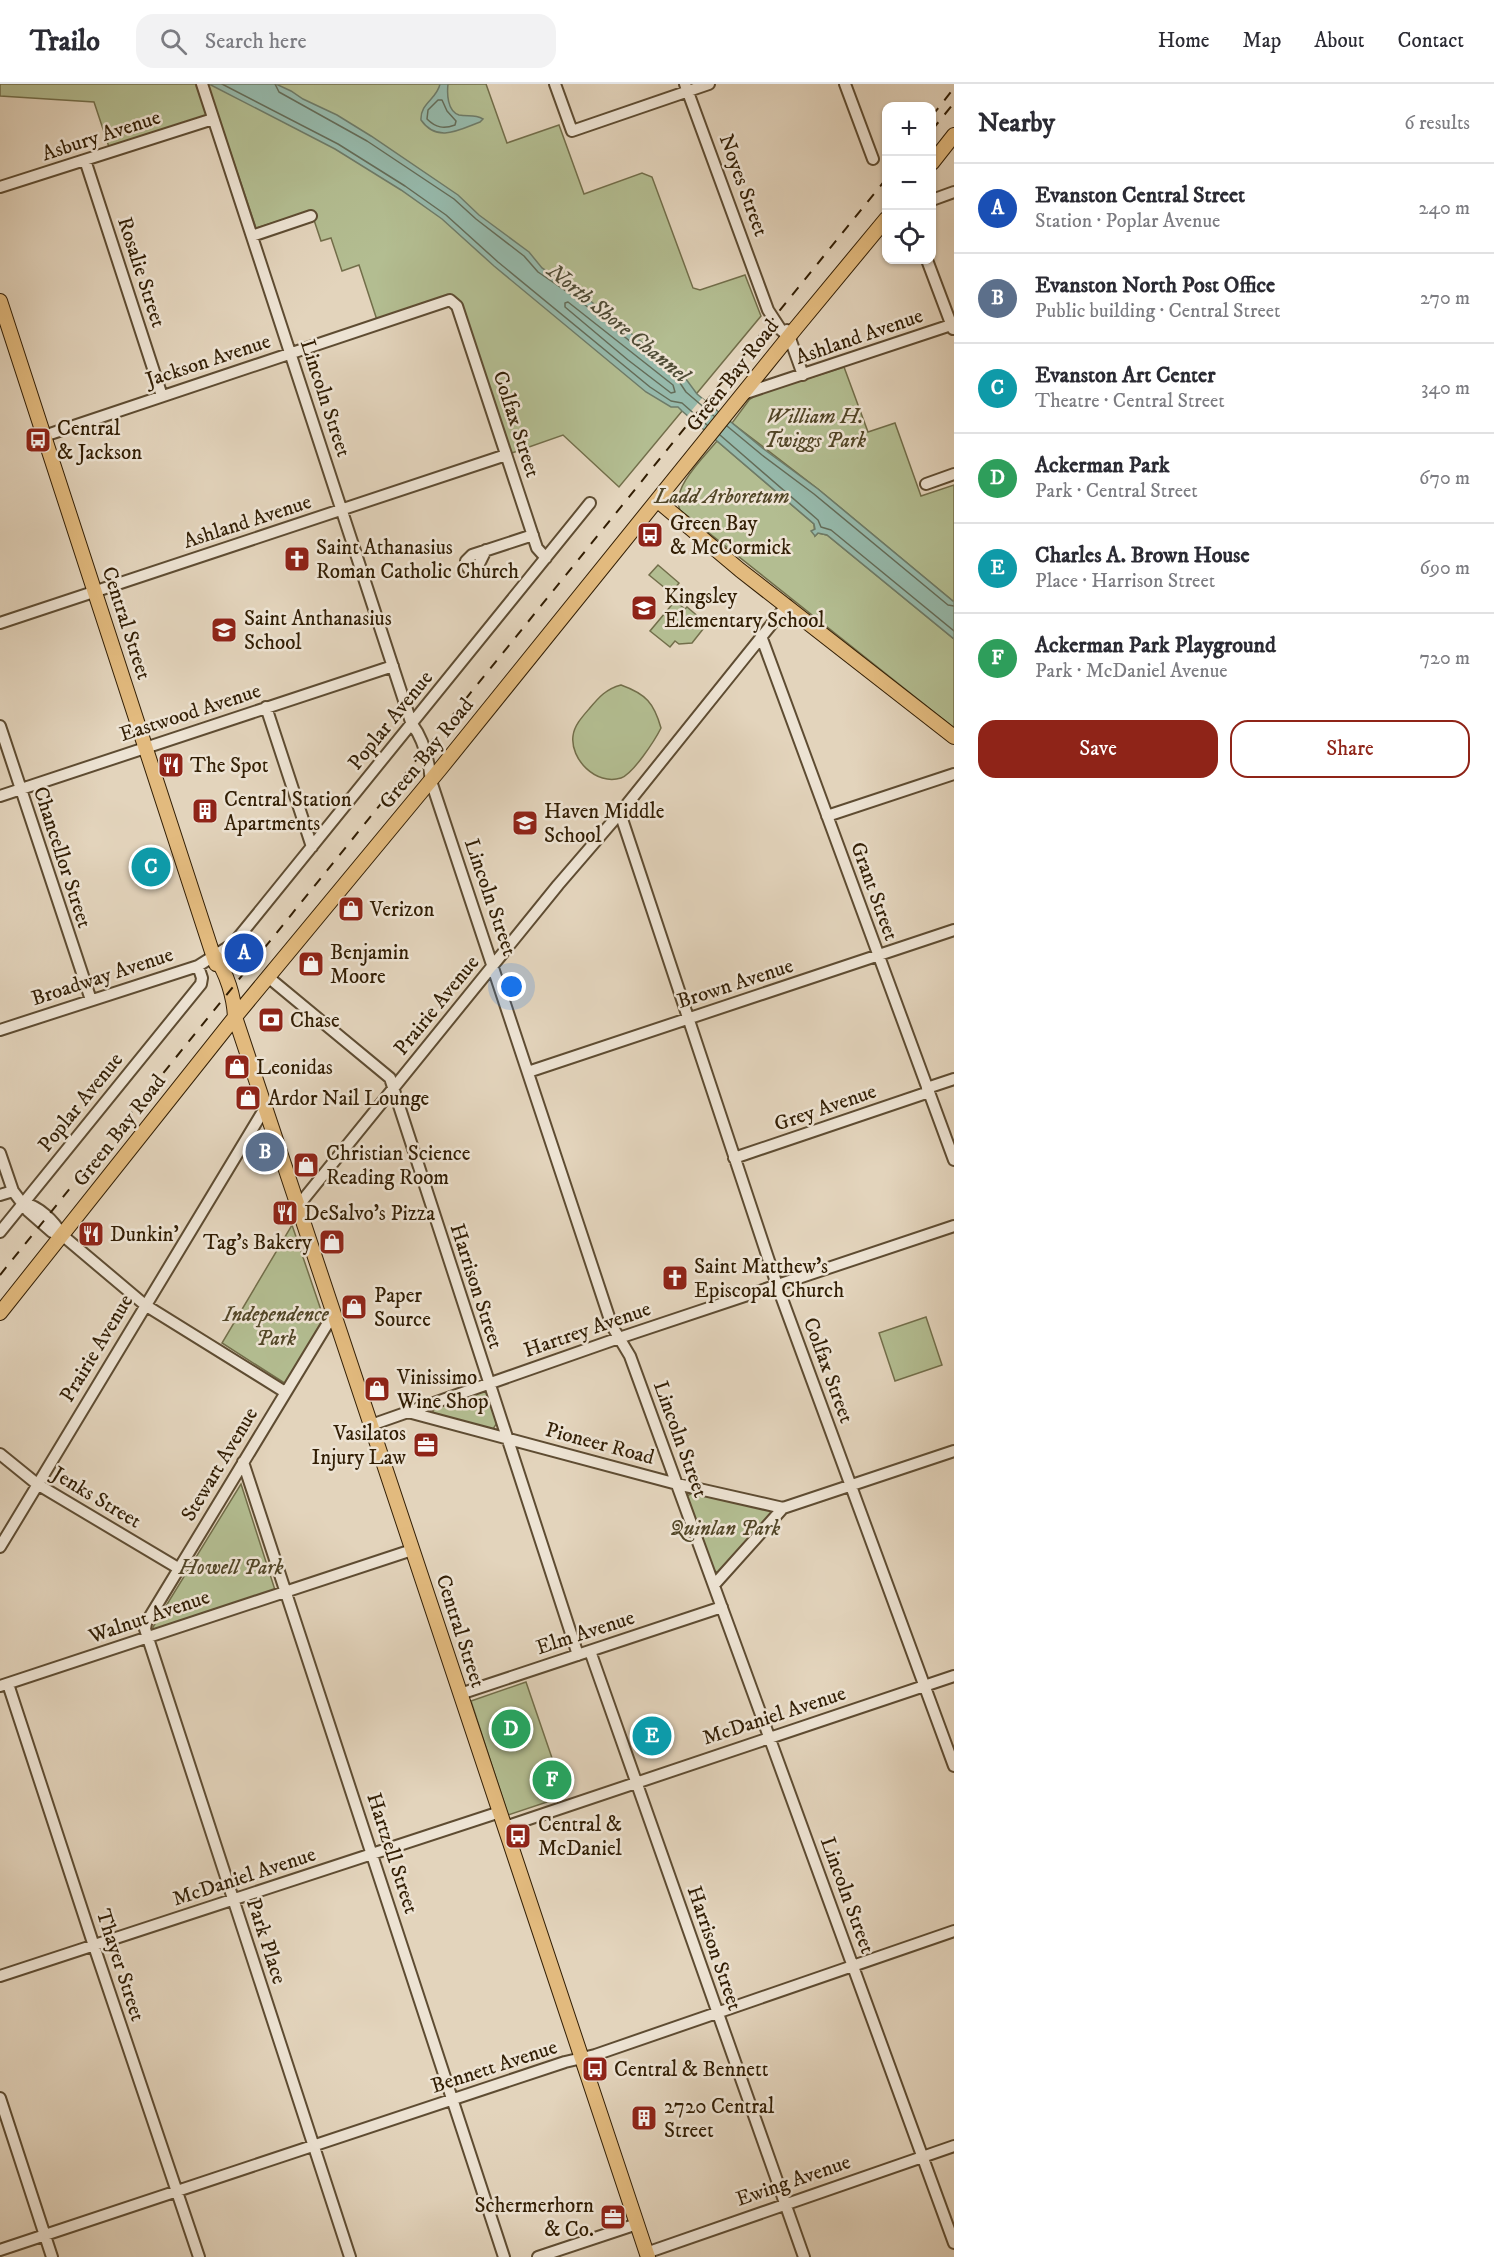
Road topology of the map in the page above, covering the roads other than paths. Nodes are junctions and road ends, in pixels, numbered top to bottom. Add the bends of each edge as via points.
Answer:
1 (202, 84) edge
2 (555, 84) edge
3 (709, 84) edge
4 (845, 84) edge
5 (687, 87) edge
6 (213, 119) junction
7 (954, 135) edge
8 (936, 158) edge
9 (873, 159) dead end
10 (85, 160) junction
11 (0, 187) edge
12 (954, 192) edge
13 (936, 199) edge
14 (311, 216) dead end
15 (882, 224) edge
16 (252, 236) junction
17 (929, 264) edge
18 (0, 301) edge
19 (453, 301) joint
20 (953, 327) edge
21 (789, 337) junction
22 (291, 354) junction
23 (803, 375) junction
24 (743, 394) junction
25 (162, 396) junction
26 (44, 436) junction
27 (506, 455) junction
28 (954, 474) edge
29 (926, 484) dead end
30 (658, 501) junction
31 (590, 503) dead end
32 (342, 510) junction
33 (532, 535) junction
34 (486, 550) dead end
35 (546, 558) junction
36 (94, 592) junction
37 (787, 605) junction
38 (0, 623) edge
39 (761, 636) junction
40 (393, 666) junction
41 (266, 707) junction
42 (412, 724) junction
43 (0, 726) edge
44 (954, 737) edge
45 (146, 747) junction
46 (953, 776) edge
47 (431, 781) junction
48 (20, 789) junction
49 (0, 796) edge
50 (620, 813) junction
51 (827, 816) junction
52 (312, 847) junction
53 (954, 930) edge
54 (878, 955) junction
55 (215, 957) junction
56 (493, 965) junction
57 (198, 966) junction
58 (268, 978) junction
59 (91, 1000) junction
60 (235, 1017) junction
61 (688, 1019) junction
62 (0, 1030) edge
63 (528, 1072) junction
64 (954, 1079) edge
65 (393, 1088) junction
66 (928, 1090) junction
67 (265, 1108) junction
68 (0, 1153) edge
69 (734, 1158) junction
70 (954, 1160) edge
71 (13, 1191) junction
72 (0, 1195) edge
73 (23, 1203) junction
74 (298, 1206) junction
75 (954, 1226) edge
76 (0, 1232) edge
77 (62, 1235) junction
78 (777, 1285) junction
79 (145, 1305) junction
80 (0, 1313) edge
81 (333, 1313) junction
82 (618, 1338) junction
83 (488, 1384) junction
84 (285, 1392) junction
85 (408, 1412) junction
86 (371, 1425) junction
87 (506, 1437) junction
88 (954, 1451) edge
89 (0, 1454) edge
90 (243, 1462) junction
91 (676, 1484) junction
92 (37, 1485) junction
93 (851, 1485) junction
94 (783, 1508) junction
95 (0, 1547) edge
96 (412, 1550) junction
97 (178, 1568) junction
98 (714, 1585) junction
99 (287, 1591) junction
100 (722, 1607) junction
101 (147, 1637) junction
102 (590, 1651) junction
103 (578, 1655) junction
104 (954, 1676) edge
105 (4, 1685) edge
106 (925, 1686) junction
107 (460, 1694) junction
108 (769, 1737) junction
109 (954, 1766) edge
110 (636, 1782) junction
111 (500, 1812) junction
112 (505, 1827) junction
113 (372, 1854) junction
114 (233, 1900) junction
115 (954, 1931) edge
116 (94, 1946) junction
117 (853, 1966) junction
118 (0, 1976) edge
119 (717, 2012) junction
120 (581, 2058) junction
121 (0, 2098) edge
122 (453, 2099) junction
123 (314, 2145) junction
124 (954, 2146) edge
125 (923, 2156) junction
126 (176, 2191) junction
127 (784, 2203) junction
128 (637, 2224) junction
129 (45, 2235) junction
130 (954, 2243) edge
131 (0, 2250) edge
132 (647, 2255) edge
133 (52, 2257) edge
134 (199, 2257) edge
135 (350, 2257) edge
136 (504, 2257) edge
137 (538, 2257) edge
138 (804, 2257) edge

1 - 6 street, Lincoln Street
2 - 5 street via 572,131
3 - 5 street
4 - 9 street
5 - 21 street, Noyes Street via 766,300 786,325
6 - 10 street, Asbury Avenue
6 - 16 street, Lincoln Street
7 - 8 main road
10 - 11 street, Asbury Avenue
10 - 25 street, Rosalie Street
12 - 13 street
14 - 16 street
15 - 21 main road, Green Bay Road
16 - 22 street, Lincoln Street
17 - 20 street
18 - 26 main road, Central Street
19 - 22 street, Jackson Avenue
19 - 27 street, Colfax Street
20 - 23 street, Ashland Avenue
21 - 23 street, Noyes Street
21 - 24 main road, Green Bay Road
22 - 25 street, Jackson Avenue
22 - 32 street, Lincoln Street
23 - 24 street, Ashland Avenue
24 - 30 main road, Green Bay Road
25 - 26 street, Jackson Avenue
26 - 36 main road, Central Street
27 - 32 street, Ashland Avenue
27 - 33 street, Colfax Street
28 - 29 street
30 - 37 main road
30 - 47 main road, Green Bay Road
31 - 35 street, Poplar Avenue
32 - 36 street, Ashland Avenue
32 - 40 street, Lincoln Street
33 - 34 street
33 - 35 street, Colfax Street
35 - 42 street, Poplar Avenue
36 - 38 street, Ashland Avenue
36 - 45 main road, Central Street
37 - 39 street, Prairie Avenue
37 - 44 main road
39 - 50 street, Prairie Avenue
39 - 51 street, Grant Street
40 - 41 street, Eastwood Avenue
40 - 42 street, Lincoln Street
41 - 45 street, Eastwood Avenue
41 - 52 street
42 - 47 street, Lincoln Street
42 - 52 street, Poplar Avenue
43 - 48 street, Chancellor Street
45 - 48 street, Eastwood Avenue
45 - 55 main road, Central Street
46 - 51 street
47 - 56 street, Lincoln Street
47 - 58 main road, Green Bay Road
48 - 49 street, Eastwood Avenue
48 - 59 street, Chancellor Street
50 - 56 street, Prairie Avenue
50 - 61 street, Colfax Street
51 - 54 street, Grant Street
52 - 55 street, Poplar Avenue via 233,944
53 - 54 street, Brown Avenue
54 - 61 street, Brown Avenue
54 - 66 street, Grant Street
55 - 57 street, Broadway Avenue
55 - 60 main road, Central Street via 235,1006
56 - 63 street, Lincoln Street
56 - 65 street, Prairie Avenue
57 - 59 street, Broadway Avenue
57 - 73 street, Poplar Avenue via 201,984
58 - 60 main road, Green Bay Road
58 - 65 street, Harrison Street via 390,1078
59 - 62 street, Broadway Avenue
60 - 67 main road, Central Street
60 - 77 main road, Green Bay Road
61 - 63 street, Brown Avenue
61 - 69 street, Colfax Street
63 - 82 street, Lincoln Street
64 - 66 street, Grey Avenue
65 - 74 street, Prairie Avenue
65 - 83 street, Harrison Street
66 - 69 street, Grey Avenue
66 - 70 street, Grant Street
67 - 74 main road, Central Street
67 - 79 street, Prairie Avenue
68 - 71 street
69 - 78 street, Colfax Street
71 - 72 street
71 - 73 street
73 - 76 street, Poplar Avenue
73 - 77 street via 52,1232
74 - 81 main road, Central Street
75 - 78 street, Hartrey Avenue
77 - 79 street
77 - 80 main road, Green Bay Road
78 - 82 street, Hartrey Avenue
78 - 93 street, Colfax Street
79 - 84 street
79 - 92 street, Prairie Avenue
81 - 84 street, Stewart Avenue
81 - 86 main road, Central Street
82 - 83 street, Hartrey Avenue
82 - 91 street, Lincoln Street via 630,1356
83 - 85 street, Hartrey Avenue
83 - 87 street, Harrison Street
84 - 90 street, Stewart Avenue
85 - 86 street, Hartrey Avenue
85 - 87 street, Pioneer Road
86 - 96 main road, Central Street
87 - 91 street, Pioneer Road
87 - 103 street, Harrison Street
88 - 93 street
89 - 92 street, Jenks Street
90 - 97 street, Stewart Avenue
90 - 99 street, Hartzell Street
91 - 94 street, Pioneer Road
91 - 98 street, Lincoln Street
92 - 95 street, Prairie Avenue
92 - 97 street, Jenks Street
93 - 94 street
93 - 106 street, Colfax Street
94 - 98 street
96 - 99 street, Walnut Avenue
96 - 107 main road, Central Street
97 - 101 street, Stewart Avenue via 146,1623
98 - 100 street, Lincoln Street
99 - 101 street, Walnut Avenue
99 - 113 street, Hartzell Street
100 - 102 street, Elm Avenue
100 - 108 street, Lincoln Street
101 - 105 street, Walnut Avenue
101 - 114 street, Park Place
102 - 103 street, Elm Avenue
102 - 110 street, Harrison Street
103 - 107 street, Elm Avenue
104 - 106 street, McDaniel Avenue
105 - 116 street, Thayer Street
106 - 108 street, McDaniel Avenue
106 - 109 street, Colfax Street
107 - 111 main road, Central Street
108 - 110 street, McDaniel Avenue
108 - 117 street, Lincoln Street
110 - 112 street, McDaniel Avenue
110 - 119 street, Harrison Street
111 - 112 main road, Central Street
111 - 113 street, McDaniel Avenue
112 - 120 main road, Central Street
113 - 114 street, McDaniel Avenue
113 - 122 street, Hartzell Street
114 - 116 street, McDaniel Avenue
114 - 123 street, Park Place
115 - 117 street, Bennett Avenue
116 - 118 street, McDaniel Avenue
116 - 126 street, Thayer Street
117 - 119 street, Bennett Avenue
117 - 125 street, Lincoln Street
119 - 120 street, Bennett Avenue
119 - 127 street, Harrison Street
120 - 122 street, Bennett Avenue
120 - 128 main road, Central Street
121 - 129 street
122 - 123 street, Bennett Avenue
122 - 136 street, Hartzell Street
123 - 126 street, Bennett Avenue
123 - 135 street, Park Place
124 - 125 street, Ewing Avenue
125 - 127 street, Ewing Avenue
125 - 130 street, Lincoln Street
126 - 129 street, Bennett Avenue
126 - 134 street, Thayer Street
127 - 132 street, Ewing Avenue
127 - 138 street, Harrison Street
128 - 132 main road, Central Street
128 - 137 street
129 - 131 street, Bennett Avenue
129 - 133 street

